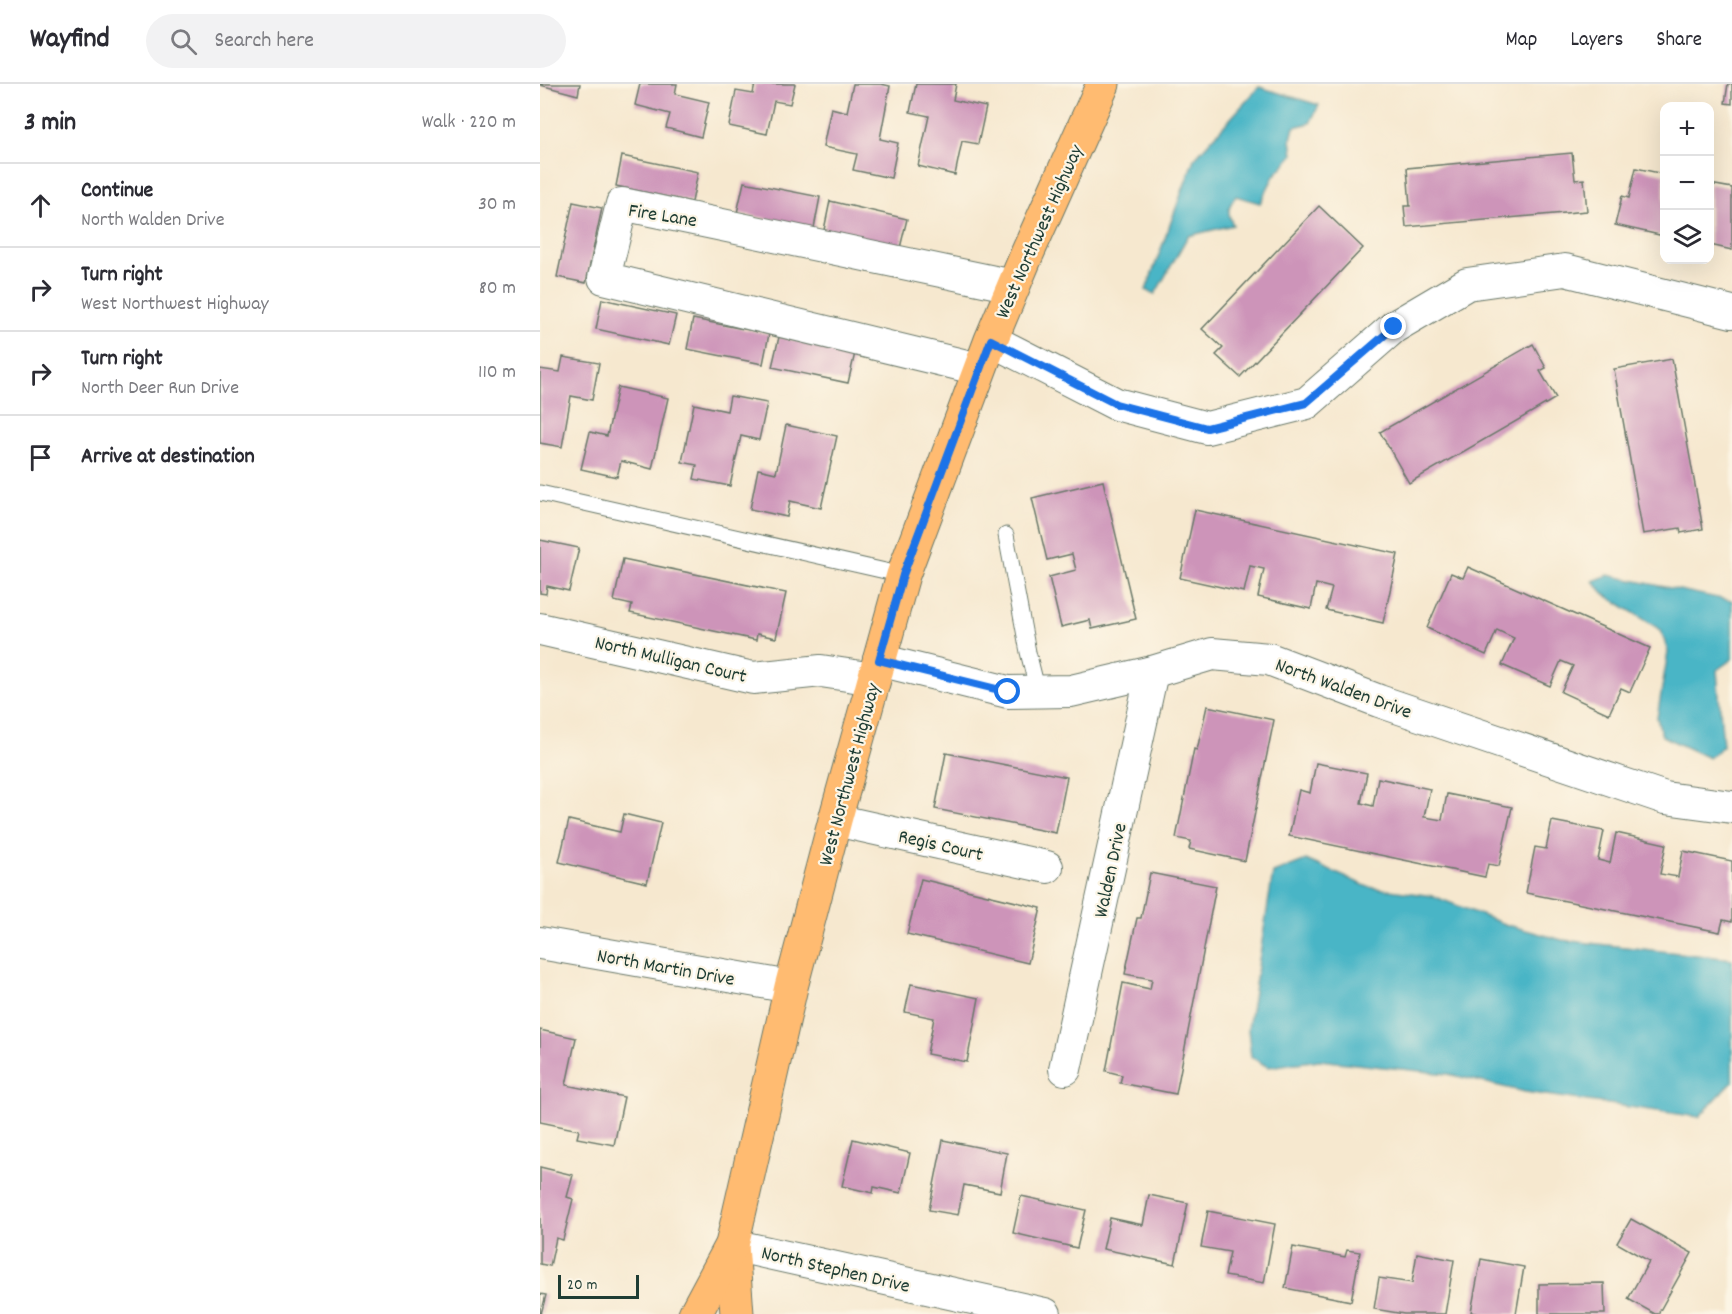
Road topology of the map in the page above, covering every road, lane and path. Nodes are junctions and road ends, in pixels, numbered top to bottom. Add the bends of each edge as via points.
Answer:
1 (1103, 84) edge
2 (1013, 286) junction
3 (1732, 312) edge
4 (985, 355) junction
5 (540, 493) edge
6 (1006, 535) dead end
7 (903, 575) junction
8 (540, 629) edge
9 (876, 670) junction
10 (1152, 672) junction
11 (1038, 692) junction
12 (1732, 807) edge
13 (835, 820) junction
14 (1047, 867) dead end
15 (540, 943) edge
16 (791, 987) junction
17 (1065, 1069) dead end
18 (732, 1245) junction
19 (694, 1314) edge
20 (737, 1314) edge
21 (1045, 1314) edge

1 - 2 main road, West Northwest Highway
2 - 4 main road, West Northwest Highway
2 - 4 street, Fire Lane via 622,204 604,278
3 - 4 street via 1564,270 1467,284 1394,327 1306,403 1207,428 1116,404
4 - 7 main road, West Northwest Highway
5 - 7 lane
6 - 11 lane
7 - 9 main road, West Northwest Highway
8 - 9 street, North Mulligan Court via 753,678
9 - 11 street, North Walden Drive via 1008,692
9 - 13 main road, West Northwest Highway
10 - 11 street, North Walden Drive via 1071,691
10 - 12 street, North Walden Drive via 1212,654 1269,659 1379,701 1665,798
10 - 17 street, Walden Drive
13 - 14 street, Regis Court
13 - 16 main road, West Northwest Highway
15 - 16 street, North Martin Drive
16 - 18 main road, West Northwest Highway
18 - 19 main road, West Northwest Highway
18 - 20 main road, West Northwest Highway
18 - 21 street, North Stephen Drive

